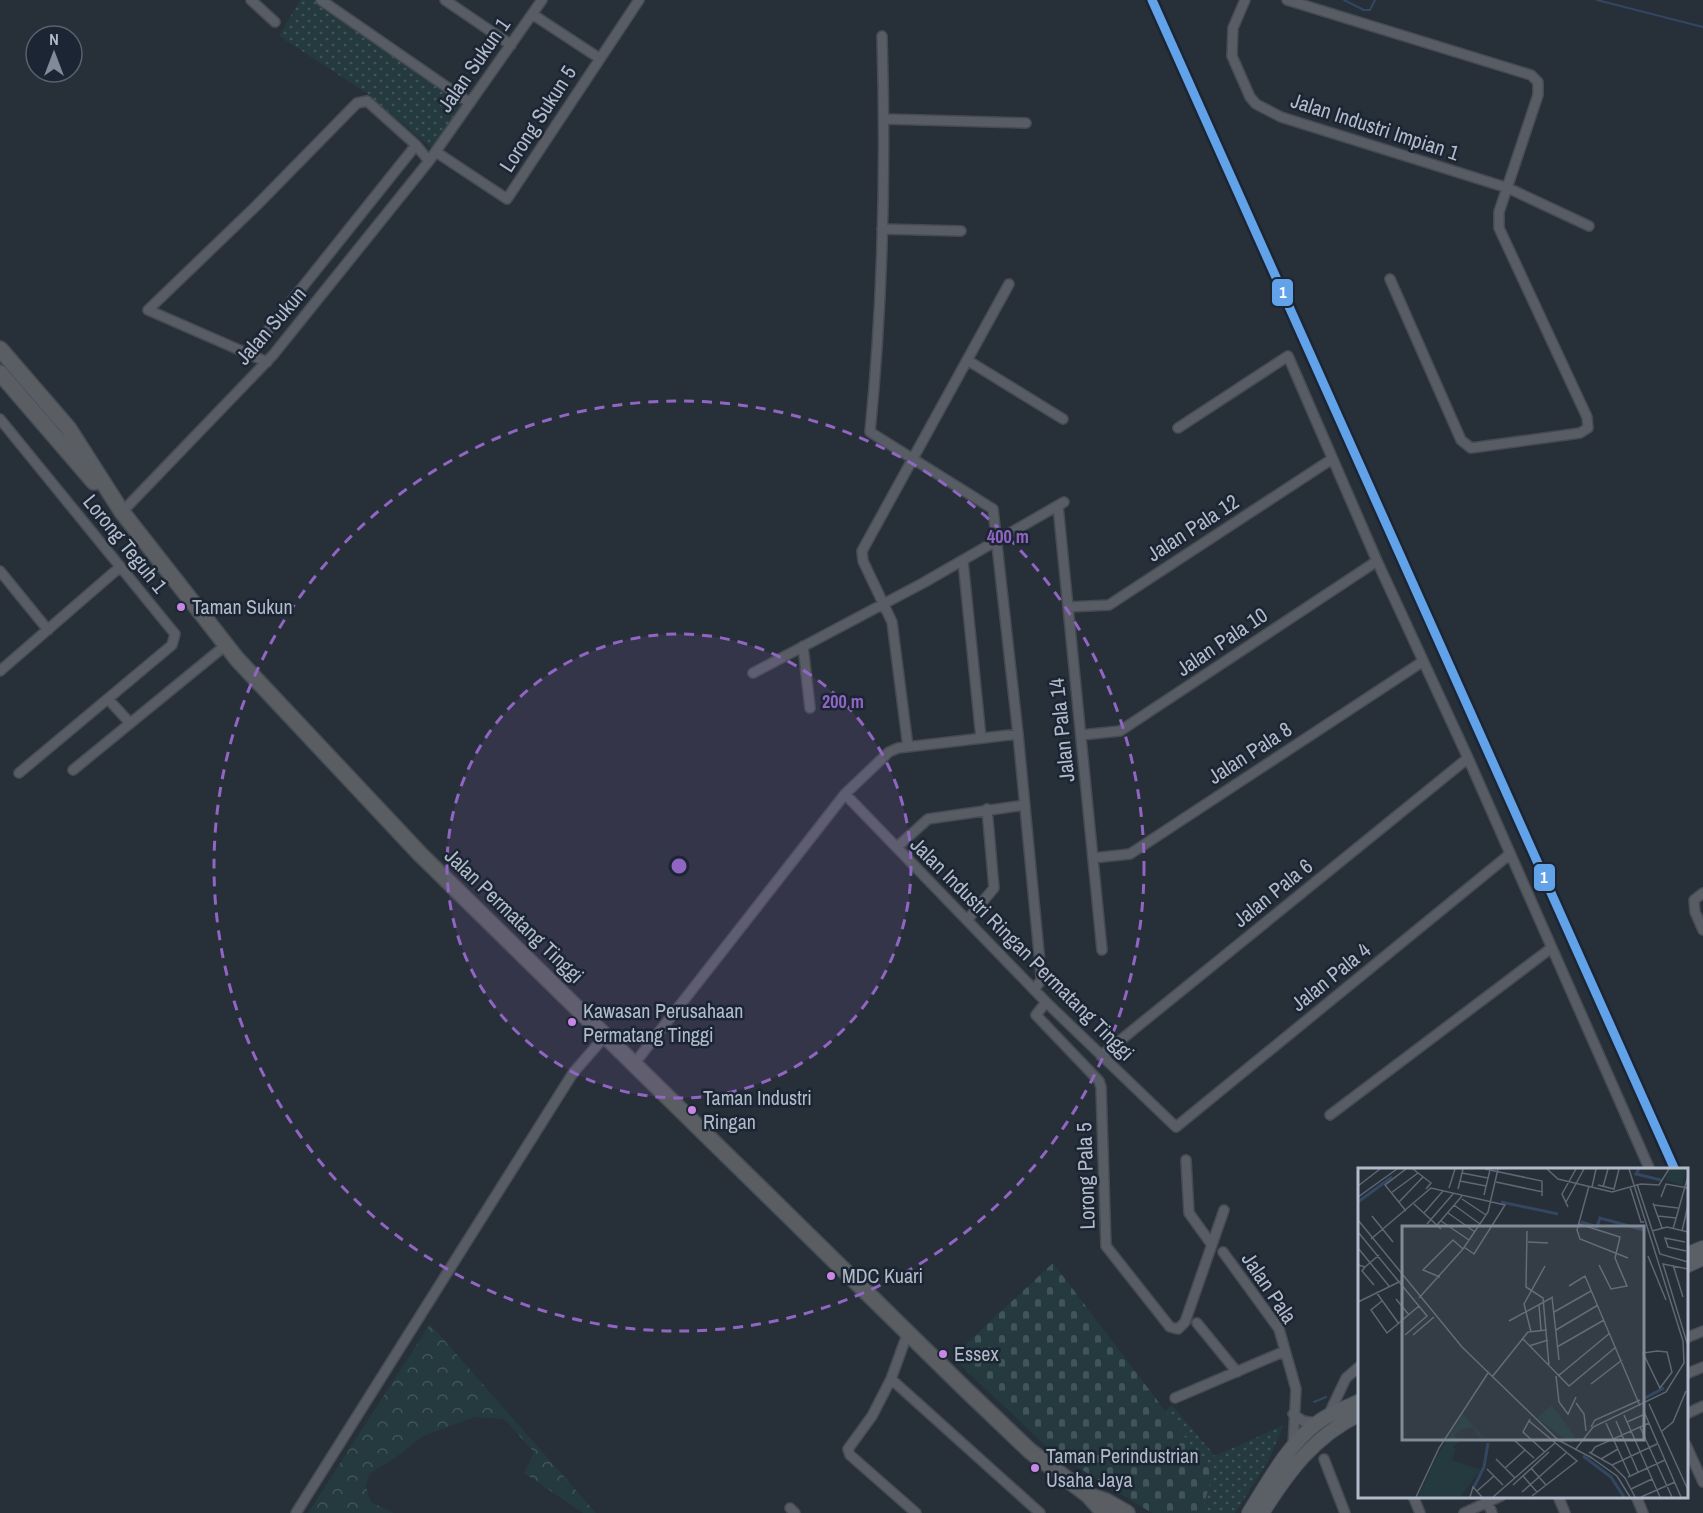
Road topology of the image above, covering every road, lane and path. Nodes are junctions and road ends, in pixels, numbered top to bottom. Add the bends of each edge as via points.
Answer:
1 (251, 0) edge
2 (321, 0) edge
3 (445, 0) edge
4 (542, 0) edge
5 (639, 0) edge
6 (1245, 0) edge
7 (1287, 0) edge
8 (532, 14) junction
9 (275, 22) dead end
10 (882, 36) dead end
11 (511, 45) junction
12 (599, 58) junction
13 (470, 103) junction
14 (885, 119) junction
15 (1026, 123) dead end
16 (416, 145) junction
17 (436, 152) junction
18 (429, 161) junction
19 (1508, 188) junction
20 (1589, 226) dead end
21 (882, 228) junction
22 (961, 231) dead end
23 (1390, 279) dead end
24 (1009, 284) dead end
25 (0, 349) edge
26 (249, 354) junction
27 (967, 360) junction
28 (267, 362) junction
29 (2, 380) edge
30 (39, 392) junction
31 (0, 419) edge
32 (1063, 419) dead end
33 (1178, 428) dead end
34 (912, 458) junction
35 (1332, 459) junction
36 (122, 512) junction
37 (997, 541) junction
38 (963, 561) junction
39 (1377, 561) junction
40 (120, 567) junction
41 (0, 571) edge
42 (884, 604) junction
43 (1068, 607) junction
44 (48, 630) junction
45 (226, 645) junction
46 (803, 646) junction
47 (1422, 662) junction
48 (0, 671) edge
49 (753, 673) dead end
50 (108, 699) junction
51 (810, 708) dead end
52 (130, 723) junction
53 (1018, 734) junction
54 (1081, 735) junction
55 (981, 738) junction
56 (908, 747) junction
57 (1468, 758) junction
58 (73, 770) dead end
59 (19, 773) dead end
60 (845, 794) junction
61 (1025, 805) junction
62 (987, 809) junction
63 (897, 847) junction
64 (1510, 854) junction
65 (1093, 858) junction
66 (1703, 893) edge
67 (968, 920) junction
68 (1703, 930) edge
69 (1550, 949) junction
70 (1102, 950) dead end
71 (1034, 990) junction
72 (1046, 1002) junction
73 (606, 1035) junction
74 (1101, 1056) junction
75 (634, 1064) junction
76 (1330, 1115) dead end
77 (1176, 1127) joint
78 (1185, 1160) dead end
79 (1649, 1168) edge
80 (1224, 1210) dead end
81 (1212, 1245) junction
82 (1703, 1248) edge
83 (1223, 1252) dead end
84 (1688, 1254) edge
85 (1703, 1258) edge
86 (1688, 1265) edge
87 (1197, 1323) dead end
88 (1703, 1331) edge
89 (908, 1332) junction
90 (1688, 1337) edge
91 (1286, 1351) junction
92 (1358, 1367) edge
93 (1703, 1367) edge
94 (1237, 1372) junction
95 (1688, 1373) edge
96 (891, 1379) junction
97 (1175, 1398) dead end
98 (1358, 1402) edge
99 (1703, 1406) edge
100 (1688, 1413) edge
101 (1293, 1414) junction
102 (1358, 1414) edge
103 (1358, 1420) edge
104 (1323, 1425) junction
105 (1293, 1446) junction
106 (1688, 1449) edge
107 (1324, 1459) dead end
108 (1703, 1482) edge
109 (1088, 1495) junction
110 (1413, 1498) edge
111 (1558, 1498) edge
112 (1636, 1498) edge
113 (1486, 1499) edge
114 (296, 1513) edge
115 (916, 1513) edge
116 (1040, 1513) edge
117 (1104, 1513) edge
118 (1127, 1513) edge
119 (1249, 1513) edge
120 (1262, 1513) edge
121 (1345, 1513) edge
122 (1420, 1513) edge
123 (1464, 1513) edge
124 (1492, 1513) edge
125 (1565, 1513) edge
126 (1643, 1513) edge

1 - 9 street
2 - 13 street
3 - 11 street
4 - 8 street, Jalan Sukun 1
5 - 12 street, Lorong Sukun 5
6 - 19 street, Jalan Industri Impian 1 via 1233,28 1232,56 1256,105 1281,117
7 - 19 street via 1531,75 1538,82 1538,95
8 - 11 street, Jalan Sukun 1
8 - 12 street, Lorong Sukun 5
10 - 14 street
11 - 13 street, Jalan Sukun 1
12 - 17 street, Lorong Sukun 5 via 507,199
13 - 17 street, Jalan Sukun 1
14 - 15 street
14 - 21 street
16 - 18 street
16 - 26 street
16 - 26 street via 367,101 357,103 148,310
17 - 18 street, Jalan Sukun
18 - 28 street, Jalan Sukun
19 - 20 street, Jalan Industri Impian 1
19 - 23 street via 1499,212 1499,228 1587,417 1588,428 1581,433 1471,448 1461,440
21 - 22 street
21 - 34 street via 870,432
24 - 27 street
25 - 30 highway, Jalan Permatang Tinggi
26 - 28 street
27 - 32 street
27 - 34 street
28 - 36 street, Jalan Sukun
29 - 30 highway via 15,380
29 - 36 highway, Jalan Permatang Tinggi
30 - 36 highway, Jalan Permatang Tinggi via 69,429
31 - 40 street, Lorong Teguh 1
33 - 35 street via 1288,356
34 - 37 street via 993,509
34 - 42 street via 862,551
35 - 39 street
35 - 43 street, Jalan Pala 12 via 1109,605
36 - 45 highway, Jalan Permatang Tinggi
37 - 38 street
37 - 43 street, Jalan Pala 14 via 1061,504
37 - 53 street
38 - 42 street
38 - 55 street
39 - 47 street
39 - 54 street, Jalan Pala 10 via 1120,731
40 - 44 street
40 - 50 street, Lorong Teguh 1 via 175,634 175,640
41 - 44 street
42 - 46 street
42 - 56 street via 892,622
43 - 54 street, Jalan Pala 14
44 - 48 street
45 - 52 street
45 - 73 highway, Jalan Permatang Tinggi via 420,854
46 - 49 street
46 - 51 street
47 - 57 street
47 - 65 street, Jalan Pala 8 via 1130,854
50 - 52 street
50 - 59 street, Lorong Teguh 1
52 - 58 street
53 - 55 street
53 - 61 street
54 - 65 street, Jalan Pala 14
55 - 56 street
56 - 60 street via 893,749
57 - 64 street
57 - 74 street, Jalan Pala 6
60 - 63 street, Jalan Industri Ringan Permatang Tinggi
60 - 75 street
61 - 62 street
61 - 71 street via 1041,974
62 - 63 street via 928,819
62 - 67 street via 994,888
63 - 67 street, Jalan Industri Ringan Permatang Tinggi
64 - 69 street
64 - 77 street, Jalan Pala 4
65 - 70 street, Jalan Pala 14
66 - 68 street via 1694,900
67 - 71 street, Jalan Industri Ringan Permatang Tinggi
69 - 76 street
69 - 79 street
71 - 72 street, Jalan Industri Ringan Permatang Tinggi
72 - 74 street, Jalan Industri Ringan Permatang Tinggi
72 - 81 street, Lorong Pala 5 via 1036,1015 1099,1080 1101,1087 1106,1246 1170,1327 1178,1329 1185,1322
73 - 75 highway, Jalan Permatang Tinggi
73 - 114 street via 573,1073
74 - 77 street, Jalan Industri Ringan Permatang Tinggi
75 - 89 highway, Jalan Permatang Tinggi
78 - 81 street via 1190,1213
80 - 81 street, Lorong Pala 5
82 - 84 main road
83 - 91 street, Jalan Pala via 1279,1329
85 - 86 main road
87 - 94 street
88 - 90 street
89 - 96 street
89 - 109 highway, Jalan Permatang Tinggi via 1030,1450
91 - 94 street
91 - 101 street, Jalan Pala via 1296,1389
92 - 104 street via 1346,1378
93 - 95 street
94 - 97 street
96 - 115 street via 872,1416 848,1449
96 - 116 street
98 - 104 main road
99 - 100 street
101 - 104 street via 1303,1421
101 - 105 street, Jalan Pala
102 - 104 main road
103 - 104 street
104 - 105 main road
104 - 120 main road
105 - 119 main road
106 - 108 street
107 - 121 street
109 - 117 highway, Jalan Permatang Tinggi
109 - 118 highway, Jalan Permatang Tinggi
110 - 122 street
111 - 125 street
112 - 126 street
113 - 123 street
113 - 124 street

